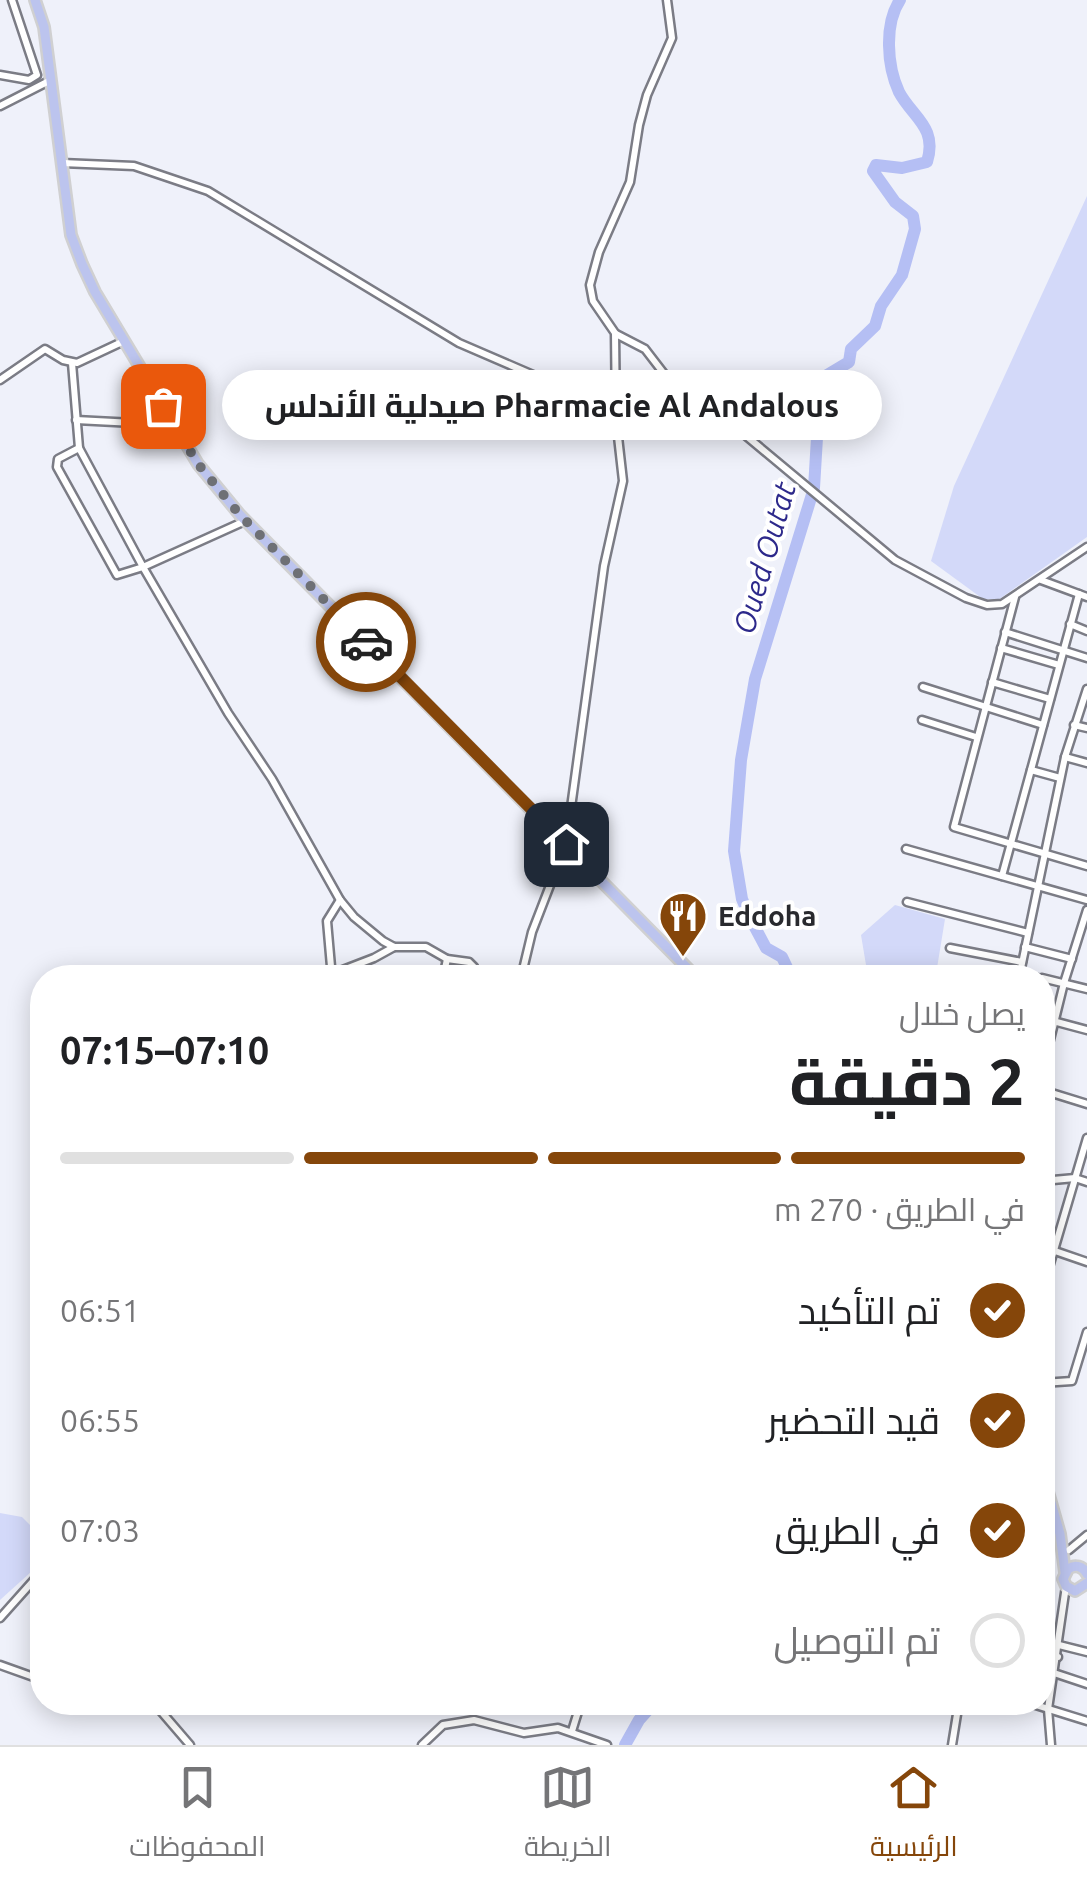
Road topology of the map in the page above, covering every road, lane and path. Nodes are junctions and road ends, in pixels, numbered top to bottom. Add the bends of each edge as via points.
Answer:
1 (12, 0) edge
2 (35, 0) edge
3 (667, 0) edge
4 (0, 75) edge
5 (51, 80) junction
6 (0, 106) edge
7 (62, 164) junction
8 (615, 333) junction
9 (124, 341) junction
10 (72, 363) junction
11 (0, 380) edge
12 (676, 388) junction
13 (616, 389) junction
14 (163, 406) junction
15 (76, 420) junction
16 (79, 448) junction
17 (246, 521) junction
18 (1087, 547) edge
19 (143, 567) junction
20 (1040, 580) junction
21 (1083, 595) edge
22 (1015, 597) junction
23 (1070, 624) junction
24 (1006, 632) junction
25 (1087, 632) edge
26 (1001, 648) junction
27 (1063, 650) junction
28 (1087, 658) edge
29 (1060, 664) junction
30 (992, 682) junction
31 (923, 687) dead end
32 (1087, 689) edge
33 (1050, 699) junction
34 (985, 707) junction
35 (922, 720) dead end
36 (1074, 725) junction
37 (1043, 726) junction
38 (1087, 728) edge
39 (976, 737) junction
40 (1065, 757) junction
41 (1087, 763) edge
42 (1031, 770) junction
43 (1060, 778) junction
44 (566, 844) junction
45 (1010, 845) junction
46 (906, 849) dead end
47 (1043, 854) junction
48 (1087, 866) edge
49 (1002, 876) junction
50 (1038, 886) junction
51 (340, 900) junction
52 (1087, 900) edge
53 (907, 902) dead end
54 (1087, 910) edge
55 (1028, 933) junction
56 (394, 947) junction
57 (950, 948) dead end
58 (1025, 948) junction
59 (448, 959) junction
60 (1072, 959) junction
61 (1022, 962) junction
62 (328, 965) edge
63 (354, 965) edge
64 (446, 965) edge
65 (472, 965) edge
66 (523, 965) edge
67 (684, 965) edge
68 (1021, 965) edge
69 (1055, 981) edge
70 (1064, 983) junction
71 (1087, 990) edge
72 (1056, 1022) junction
73 (1055, 1026) edge
74 (1087, 1030) edge
75 (1055, 1094) edge
76 (1087, 1104) edge
77 (1087, 1138) edge
78 (1075, 1178) junction
79 (1055, 1180) edge
80 (1087, 1182) edge
81 (1055, 1251) joint
82 (1087, 1262) edge
83 (1087, 1332) edge
84 (1055, 1382) edge
85 (1055, 1517) edge
86 (1060, 1534) junction
87 (1087, 1535) edge
88 (1070, 1550) junction
89 (1078, 1566) junction
90 (1065, 1572) junction
91 (1087, 1574) edge
92 (30, 1585) edge
93 (1079, 1588) edge
94 (0, 1618) edge
95 (1059, 1645) junction
96 (1087, 1652) edge
97 (1055, 1656) edge
98 (1058, 1657) junction
99 (0, 1665) edge
100 (1055, 1669) edge
101 (1055, 1673) edge
102 (30, 1676) edge
103 (1087, 1684) edge
104 (1055, 1711) edge
105 (164, 1715) edge
106 (577, 1715) edge
107 (958, 1715) edge
108 (1048, 1715) edge
109 (1087, 1721) edge
110 (572, 1731) junction
111 (190, 1745) edge
112 (422, 1745) edge
113 (606, 1745) edge
114 (952, 1745) edge
115 (1051, 1745) edge

1 - 4 street via 37,75
2 - 5 main road
3 - 8 street via 672,38 642,113 630,182 592,273 592,296
5 - 6 street
5 - 7 main road
7 - 9 main road via 75,246
7 - 13 street via 134,166 208,191 459,343 561,387
8 - 12 street via 645,349
8 - 13 street
9 - 10 street
9 - 14 main road
10 - 11 street via 44,348
10 - 15 street
12 - 13 street
12 - 22 street via 696,394 895,560 966,598 993,605
13 - 44 street via 623,481 604,566
14 - 15 street via 134,423
14 - 17 main road via 198,464
15 - 16 street
16 - 19 street
16 - 19 street via 56,464 113,574
17 - 19 street
17 - 44 main road
18 - 20 street
19 - 51 street
20 - 21 street
20 - 22 street
21 - 23 street
22 - 24 street
23 - 25 street
23 - 27 street
24 - 26 street
24 - 27 street
26 - 29 street
26 - 30 street
27 - 28 street
27 - 29 street
29 - 33 street
30 - 33 street
30 - 34 street
31 - 34 street
32 - 36 street
33 - 37 street
34 - 37 street
34 - 39 street
35 - 39 street
36 - 38 street
36 - 40 street
37 - 42 street
39 - 45 street via 954,827
40 - 41 street
40 - 43 street
42 - 43 street
42 - 45 street
43 - 47 street
44 - 66 street
44 - 67 main road
45 - 47 street
45 - 49 street
46 - 49 street
47 - 48 street
47 - 50 street
49 - 50 street
50 - 52 street
50 - 55 street
51 - 56 street
51 - 62 street via 328,922
53 - 55 street
54 - 60 street
55 - 58 street
56 - 59 street via 426,946
56 - 63 street
57 - 61 street
58 - 60 street
58 - 61 street
59 - 64 street
59 - 65 street
60 - 70 street
61 - 68 street
69 - 70 street
70 - 71 street
70 - 72 street
72 - 73 street
72 - 74 street
75 - 76 street
77 - 78 street
78 - 79 street
78 - 80 street
78 - 81 street
81 - 82 street
83 - 84 street via 1072,1380
85 - 86 main road
86 - 88 main road
86 - 90 main road
87 - 88 street
88 - 89 main road
89 - 90 main road
89 - 91 main road
90 - 93 main road
92 - 94 street
93 - 95 street via 1064,1606
95 - 96 street
95 - 98 street
97 - 98 street
98 - 100 street
99 - 102 street
101 - 103 street
104 - 109 street
105 - 111 street
106 - 110 street
107 - 114 street
108 - 115 street
110 - 112 street via 524,1732 461,1720 443,1725
110 - 113 street

